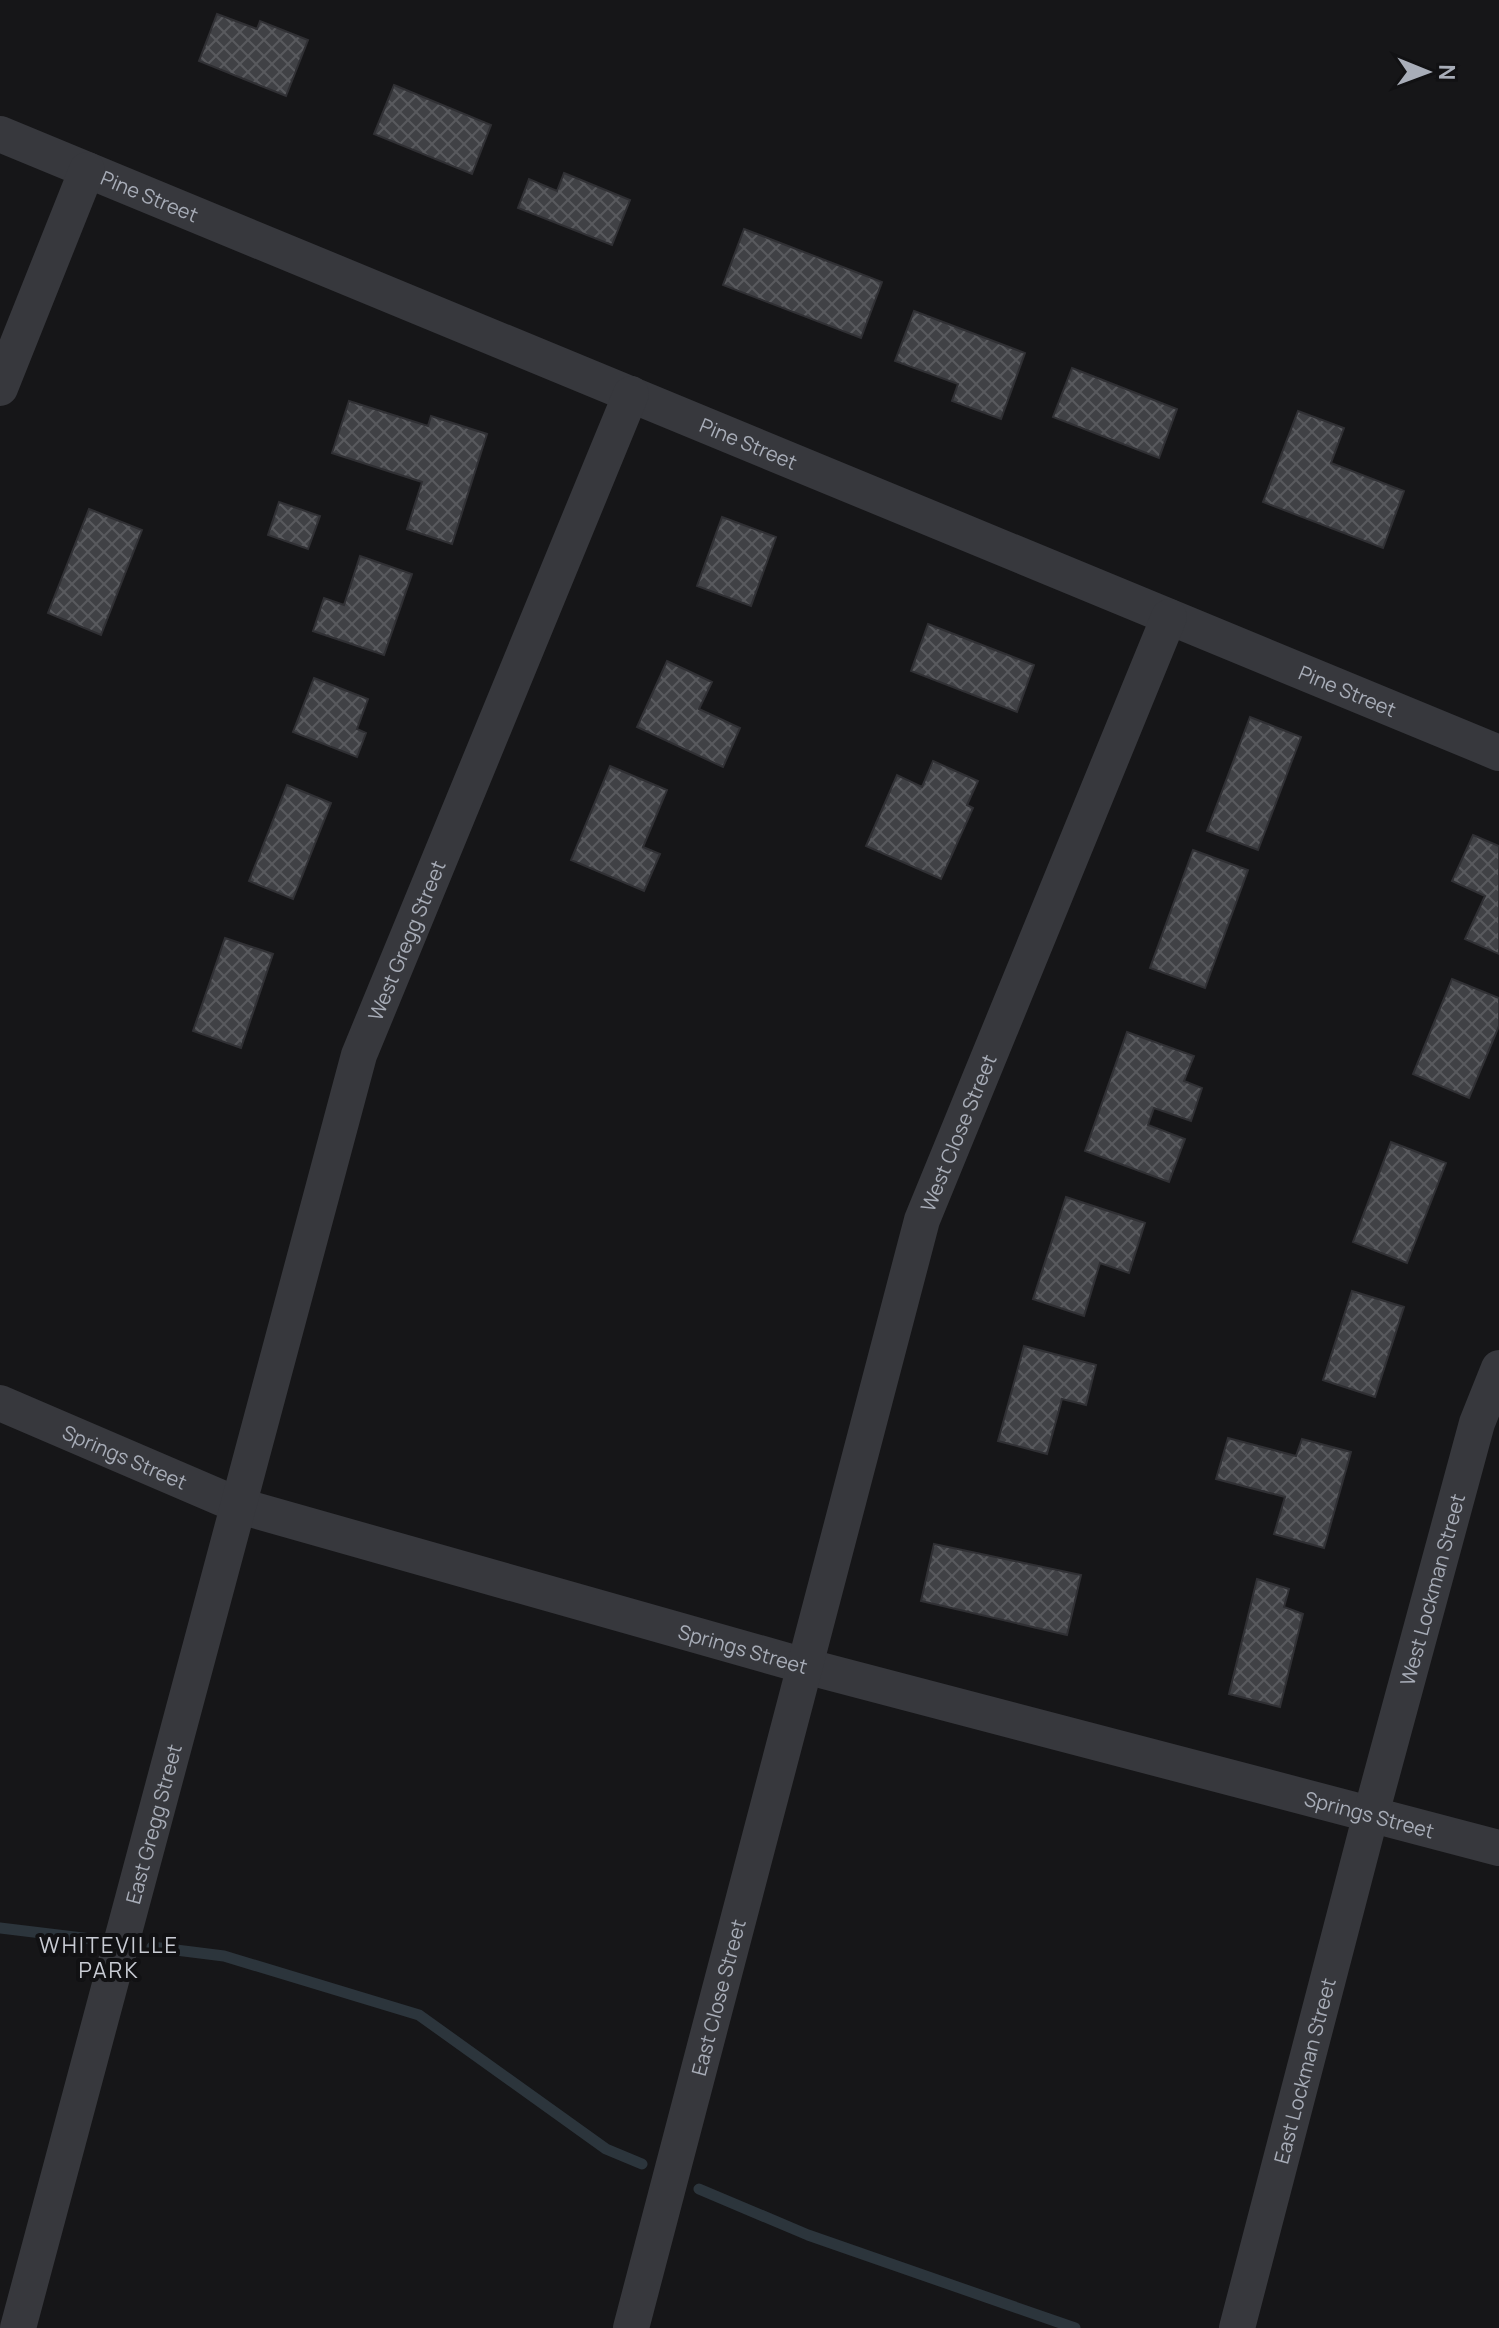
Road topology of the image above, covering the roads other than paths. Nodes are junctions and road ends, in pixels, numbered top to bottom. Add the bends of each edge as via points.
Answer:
1 (0, 134) edge
2 (87, 170) junction
3 (0, 388) edge
4 (631, 394) junction
5 (1169, 617) junction
6 (1499, 753) edge
7 (1499, 1368) edge
8 (0, 1403) edge
9 (240, 1506) junction
10 (805, 1666) junction
11 (1371, 1814) junction
12 (1499, 1848) edge
13 (18, 2328) edge
14 (631, 2328) edge
15 (1237, 2328) edge

1 - 2 street, Pine Street
2 - 3 street
2 - 4 street, Pine Street
4 - 5 street, Pine Street
4 - 9 street, West Gregg Street via 359,1055
5 - 6 street, Pine Street
5 - 10 street, West Close Street via 922,1220
7 - 11 street, West Lockman Street via 1477,1423
8 - 9 street, Springs Street
9 - 10 street, Springs Street
9 - 13 street, East Gregg Street
10 - 11 street, Springs Street
10 - 14 street, East Close Street
11 - 12 street, Springs Street
11 - 15 street, East Lockman Street

